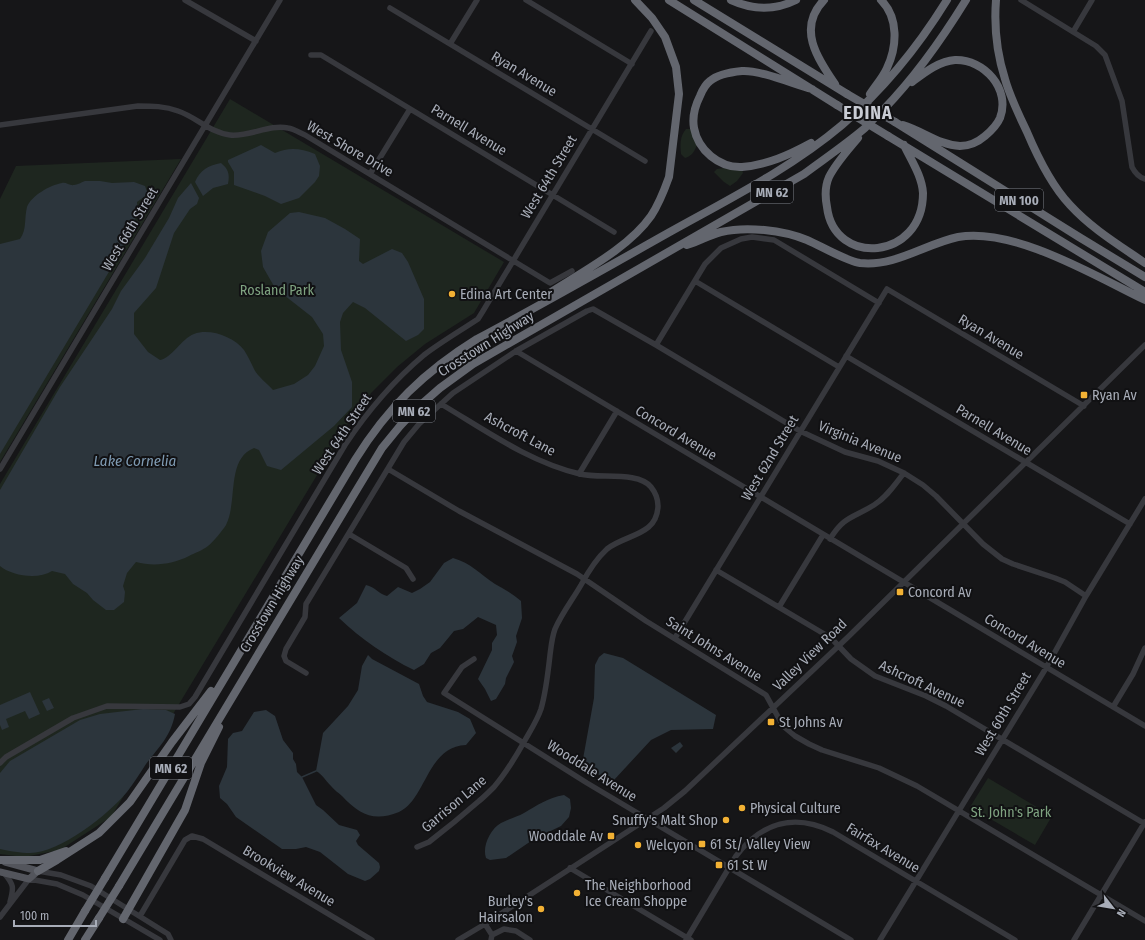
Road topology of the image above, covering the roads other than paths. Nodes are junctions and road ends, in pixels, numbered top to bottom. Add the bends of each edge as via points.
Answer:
1 (185, 0) edge
2 (280, 0) edge
3 (477, 0) edge
4 (526, 0) edge
5 (635, 0) edge
6 (669, 0) edge
7 (694, 0) edge
8 (731, 0) edge
9 (796, 0) edge
10 (824, 0) edge
11 (881, 0) edge
12 (947, 0) edge
13 (966, 0) edge
14 (996, 0) edge
15 (1022, 0) edge
16 (1092, 0) edge
17 (390, 8) dead end
18 (651, 31) dead end
19 (1073, 32) junction
20 (256, 41) junction
21 (450, 44) junction
22 (310, 55) dead end
23 (632, 64) junction
24 (838, 88) junction
25 (812, 89) junction
26 (892, 100) junction
27 (410, 109) junction
28 (858, 110) junction
29 (895, 122) junction
30 (0, 125) edge
31 (206, 126) junction
32 (866, 128) junction
33 (592, 129) junction
34 (834, 132) junction
35 (903, 145) junction
36 (645, 161) dead end
37 (370, 174) junction
38 (1145, 179) edge
39 (552, 195) junction
40 (614, 232) dead end
41 (673, 249) junction
42 (514, 260) junction
43 (1145, 263) edge
44 (572, 271) dead end
45 (1145, 277) edge
46 (695, 280) junction
47 (886, 289) joint
48 (1145, 292) edge
49 (1145, 300) edge
50 (879, 303) junction
51 (501, 327) junction
52 (656, 345) junction
53 (1145, 345) edge
54 (516, 351) junction
55 (846, 356) junction
56 (839, 367) junction
57 (441, 404) junction
58 (1084, 406) junction
59 (616, 411) junction
60 (800, 431) junction
61 (1026, 463) junction
62 (0, 469) edge
63 (388, 469) junction
64 (904, 473) junction
65 (579, 474) junction
66 (760, 497) junction
67 (1145, 499) edge
68 (963, 524) junction
69 (1130, 524) junction
70 (349, 534) junction
71 (823, 535) junction
72 (830, 539) junction
73 (716, 570) junction
74 (413, 579) dead end
75 (584, 579) junction
76 (903, 582) junction
77 (1086, 596) junction
78 (779, 607) junction
79 (675, 638) junction
80 (838, 646) junction
81 (1145, 648) edge
82 (237, 657) junction
83 (474, 660) dead end
84 (249, 667) junction
85 (1046, 668) junction
86 (306, 673) dead end
87 (1113, 707) junction
88 (773, 708) junction
89 (1145, 726) edge
90 (1002, 739) junction
91 (524, 742) junction
92 (0, 763) edge
93 (959, 810) junction
94 (647, 818) junction
95 (1145, 823) edge
96 (78, 847) junction
97 (417, 847) dead end
98 (0, 861) edge
99 (570, 868) junction
100 (730, 868) junction
101 (38, 871) junction
102 (2, 873) edge
103 (29, 879) junction
104 (916, 881) junction
105 (1101, 895) junction
106 (9, 904) junction
107 (129, 908) junction
108 (140, 916) junction
109 (0, 917) edge
110 (123, 919) junction
111 (1145, 921) edge
112 (485, 924) junction
113 (491, 937) edge
114 (87, 938) edge
115 (688, 939) edge
116 (68, 940) edge
117 (160, 940) edge
118 (171, 940) edge
119 (372, 940) edge
120 (458, 940) edge
121 (530, 940) edge
122 (851, 940) edge
123 (880, 940) edge
124 (1015, 940) edge
125 (1074, 940) edge

1 - 20 street
2 - 20 street, West 66th Street
3 - 21 street
4 - 23 street
5 - 51 highway via 662,33 676,67 679,102 665,190 651,216 624,244
6 - 25 highway, MN 100
7 - 24 highway, MN 100
8 - 9 highway via 745,6 763,8
10 - 24 highway via 818,6 812,21 811,38 820,63
11 - 28 highway via 892,19 895,40 887,68
12 - 28 highway, Crosstown Highway / MN 62 via 908,57 880,90
13 - 26 highway, Crosstown Highway / MN 62 via 932,52
14 - 43 highway via 998,49 1005,79 1040,160 1052,181 1077,213
15 - 19 street
16 - 19 street
17 - 21 street, Ryan Avenue
18 - 23 street, West 64th Street
19 - 38 street via 1096,46 1105,55 1122,100 1132,167 1135,173
20 - 31 street, West 66th Street
21 - 33 street, Ryan Avenue
22 - 27 street, Parnell Avenue via 321,55
23 - 33 street, West 64th Street
24 - 29 highway, MN 100, bridge
25 - 34 highway via 764,74 743,71 709,81 695,105 693,118 698,141 716,160 730,166 741,167 780,159
25 - 35 highway, MN 100, bridge
26 - 29 highway via 930,69 955,60 970,62 989,73 996,81 1002,100 1000,116 994,127 977,142 962,146 946,144 917,129
26 - 32 highway, Crosstown Highway / MN 62
27 - 37 street
27 - 39 street, Parnell Avenue
28 - 34 highway, Crosstown Highway / MN 62
29 - 45 highway, MN 100
30 - 31 street, West Shore Drive via 152,106 178,111
31 - 37 street, West Shore Drive via 230,135 247,134 269,128 288,128 305,135
31 - 62 street, West 66th Street
32 - 35 highway via 830,176 826,191 827,210 832,224 853,244 866,248 887,246 904,238 915,225 921,210 922,190 918,173
32 - 41 highway, Crosstown Highway / MN 62 via 804,174
33 - 36 street, Ryan Avenue
33 - 39 street, West 64th Street
34 - 51 highway, Crosstown Highway / MN 62 via 769,176
35 - 48 highway, MN 100
37 - 42 street, West Shore Drive
39 - 40 street, Parnell Avenue
39 - 42 street, West 64th Street
41 - 49 highway via 722,232 759,230 794,236 856,262 870,263 894,260 953,238 984,236 1044,252
41 - 84 highway, Crosstown Highway / MN 62 via 473,364 415,410 382,448
42 - 44 street, West Shore Drive via 550,283
42 - 92 street, West 64th Street via 478,319 425,355 392,385 366,414 189,704 180,707 107,706 71,720 6,757
46 - 50 street via 705,264 730,242 752,237 763,238 784,245
46 - 52 street
46 - 56 street
47 - 50 street, West 62nd Street
47 - 58 street, Ryan Avenue
50 - 55 street, West 62nd Street
51 - 82 highway, Crosstown Highway / MN 62 via 455,353 435,368 383,419 368,438
52 - 54 street, Virginia Avenue via 592,309
52 - 60 street, Virginia Avenue
53 - 58 street, Valley View Road
54 - 57 street via 453,393
54 - 59 street, Concord Avenue
55 - 56 street, West 62nd Street
55 - 61 street, Parnell Avenue
56 - 60 street, West 62nd Street
57 - 63 street via 404,442
57 - 65 street, Ashcroft Lane via 529,455
58 - 61 street, Valley View Road
59 - 65 street
59 - 66 street, Concord Avenue
60 - 64 street, Virginia Avenue via 845,452 878,461
60 - 66 street, West 62nd Street
61 - 68 street, Valley View Road
61 - 69 street, Parnell Avenue
63 - 70 street
63 - 75 street, Saint Johns Avenue
64 - 68 street, Virginia Avenue via 923,485
64 - 72 street via 885,496 848,518
65 - 75 street, Ashcroft Lane via 637,478 651,487 658,502 658,511 650,526 644,532 607,550
66 - 71 street, Concord Avenue
66 - 73 street, West 62nd Street
67 - 69 street, West 60th Street
68 - 76 street, Valley View Road
68 - 77 street, Virginia Avenue via 1002,559 1060,580
69 - 77 street, West 60th Street
70 - 74 street via 406,568
70 - 86 street via 306,604 305,616 286,649 286,661
71 - 72 street, Concord Avenue
71 - 78 street
72 - 76 street, Concord Avenue
73 - 78 street, Ashcroft Avenue
73 - 79 street, West 62nd Street
75 - 79 street, Saint Johns Avenue
75 - 91 street, Garrison Lane via 556,628 545,693 540,710
76 - 80 street, Valley View Road
76 - 85 street, Concord Avenue
77 - 85 street, West 60th Street
78 - 80 street, Ashcroft Avenue via 831,638
79 - 88 street, Saint Johns Avenue via 766,695
80 - 88 street, Valley View Road
80 - 90 street, Ashcroft Avenue via 875,676 926,696
81 - 87 street
82 - 96 highway via 130,802 99,833
82 - 116 highway, Crosstown Highway / MN 62, bridge
83 - 91 street, Wooddale Avenue via 462,667 444,693
84 - 107 highway via 201,763 185,810
84 - 114 highway, Crosstown Highway / MN 62, bridge
85 - 87 street, Concord Avenue
85 - 90 street, West 60th Street
87 - 89 street, Concord Avenue
88 - 93 street, Saint Johns Avenue via 783,726 809,744 898,776
88 - 94 street, Valley View Road via 685,791
90 - 93 street, West 60th Street
90 - 95 street, Ashcroft Avenue
91 - 94 street, Wooddale Avenue
91 - 97 street, Garrison Lane via 493,788 429,842
93 - 104 street, West 60th Street
93 - 105 street, Saint Johns Avenue
94 - 99 street, Valley View Road
94 - 100 street, Wooddale Avenue
95 - 105 street
96 - 98 highway via 40,860
96 - 101 highway
98 - 101 main road
99 - 112 street, Valley View Road
99 - 115 street
100 - 104 street, Fairfax Avenue via 736,856 763,830 798,822 810,823 833,832
100 - 115 street, Fairfax Avenue
100 - 122 street, Wooddale Avenue
101 - 103 main road
101 - 107 street via 60,875 91,886
102 - 103 main road
102 - 106 street via 12,882 13,890
103 - 106 street
103 - 110 street via 57,884 84,895
104 - 123 street, West 60th Street
104 - 124 street, Fairfax Avenue
105 - 111 street, Saint Johns Avenue
105 - 125 street
106 - 109 street
107 - 108 street
107 - 110 highway
108 - 118 street via 168,934
108 - 119 street, Brookview Avenue via 185,840 192,836 202,839
110 - 117 street
112 - 113 street
112 - 120 street, Valley View Road
113 - 121 street via 504,929 516,931

